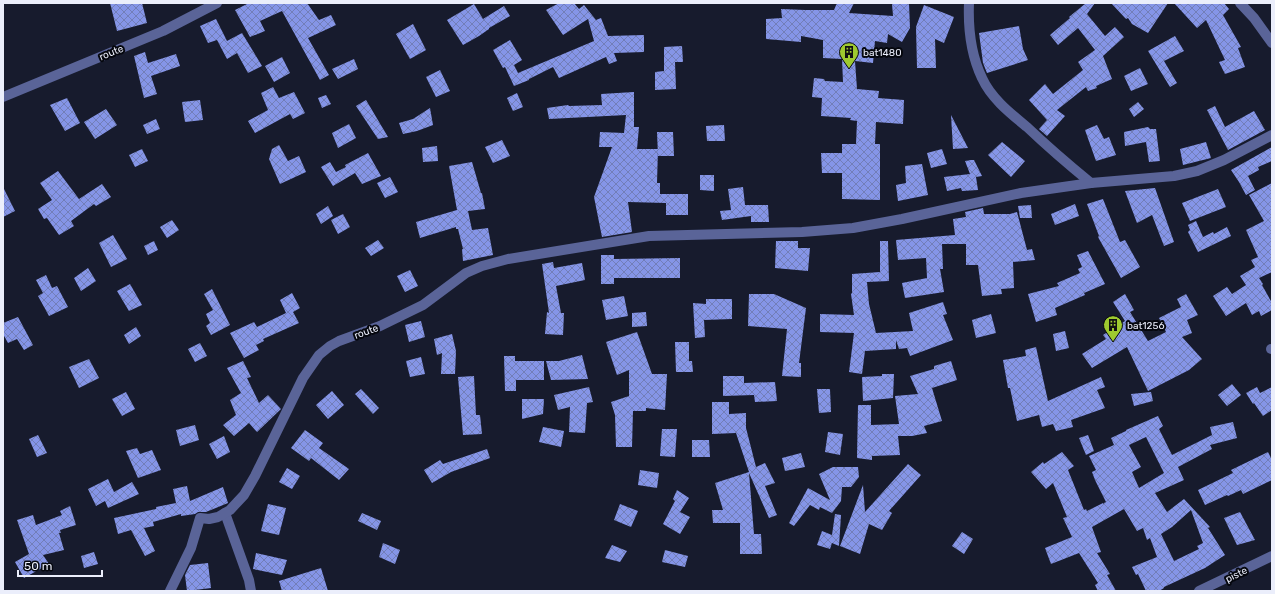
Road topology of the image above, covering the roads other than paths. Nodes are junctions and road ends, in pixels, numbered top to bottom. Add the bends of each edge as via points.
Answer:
1 (217, 3) edge
2 (969, 3) edge
3 (1240, 3) edge
4 (1272, 43) edge
5 (3, 97) edge
6 (1272, 134) edge
7 (1091, 183) junction
8 (225, 513) junction
9 (1272, 556) edge
10 (170, 591) edge
11 (252, 591) edge
12 (1199, 591) edge

1 - 5 street, route via 163,31
2 - 7 street via 968,19 972,48 982,79 1004,107
3 - 4 street
6 - 7 street, route via 1224,160 1197,171 1174,176
7 - 8 street, route via 1021,194 853,228 649,236 508,259 482,266 466,273 424,305 380,326 339,341 319,354 303,378 244,495
8 - 10 street, route via 209,519 200,518 191,548
8 - 11 street
9 - 12 street, piste

